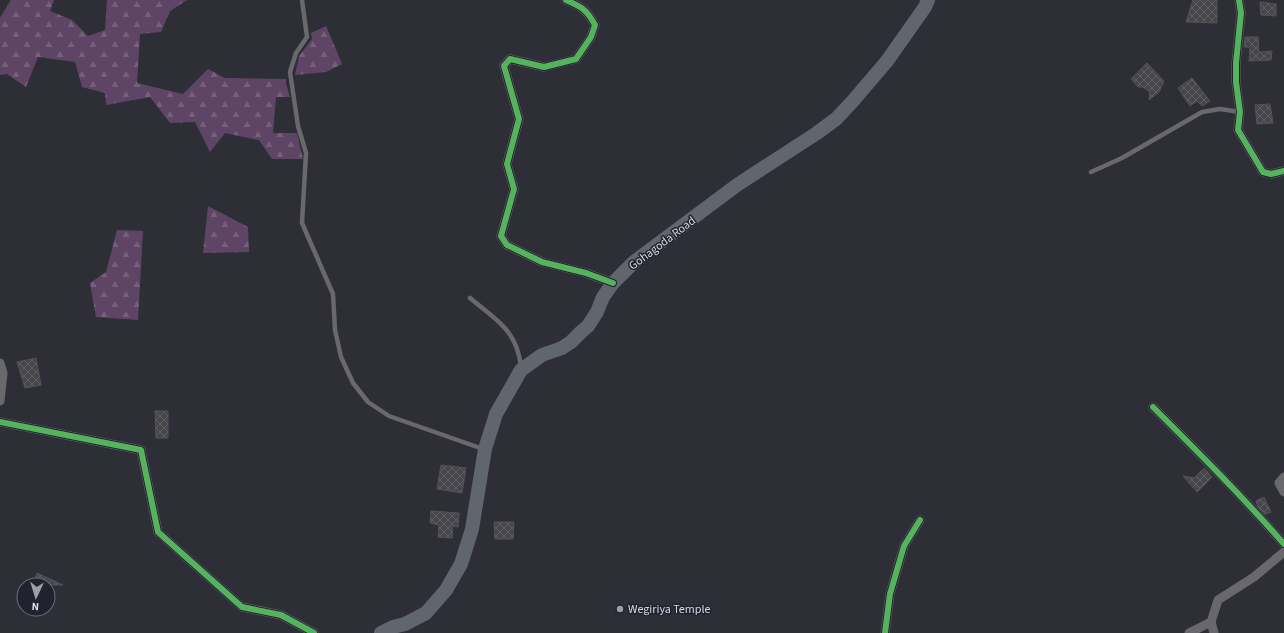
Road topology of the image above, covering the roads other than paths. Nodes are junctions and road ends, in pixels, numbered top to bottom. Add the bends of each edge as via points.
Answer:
1 (302, 0) edge
2 (566, 0) edge
3 (928, 0) edge
4 (1239, 0) edge
5 (1240, 112) junction
6 (1284, 171) edge
7 (1092, 172) dead end
8 (613, 283) junction
9 (470, 298) dead end
10 (0, 363) edge
11 (521, 370) junction
12 (0, 401) edge
13 (1153, 407) dead end
14 (0, 422) edge
15 (485, 449) junction
16 (1284, 477) edge
17 (1284, 492) edge
18 (920, 520) dead end
19 (1284, 544) edge
20 (1284, 552) edge
21 (1211, 622) junction
22 (314, 633) edge
23 (381, 633) edge
24 (885, 633) edge
25 (1189, 633) edge
26 (1214, 633) edge

1 - 15 lane via 307,38 296,53 290,72 298,126 306,152 302,223 333,294 335,330 341,357 353,383 368,402 389,416
2 - 8 street via 589,14 595,25 591,37 576,59 544,67 510,59 504,66 519,119 507,164 514,189 501,236 507,245 542,262
3 - 8 main road, Gohagoda Road via 887,61 836,119 737,185 634,262
4 - 5 street via 1241,13 1236,82
5 - 6 street via 1238,130 1263,172 1271,174
5 - 7 lane via 1220,109 1202,112 1122,158
8 - 11 main road, Gohagoda Road via 594,317 582,332 562,348 542,355
9 - 11 lane via 506,328 516,345
10 - 12 street via 4,373
11 - 15 main road, Gohagoda Road via 496,414
13 - 19 street via 1226,480
14 - 22 street via 141,450 158,532 242,607 282,615
15 - 23 main road, Gohagoda Road via 472,529 460,564 446,590 426,613
16 - 17 street via 1279,483
18 - 24 street via 904,546 890,594
20 - 21 street via 1254,577 1218,600
21 - 25 street
21 - 26 street

